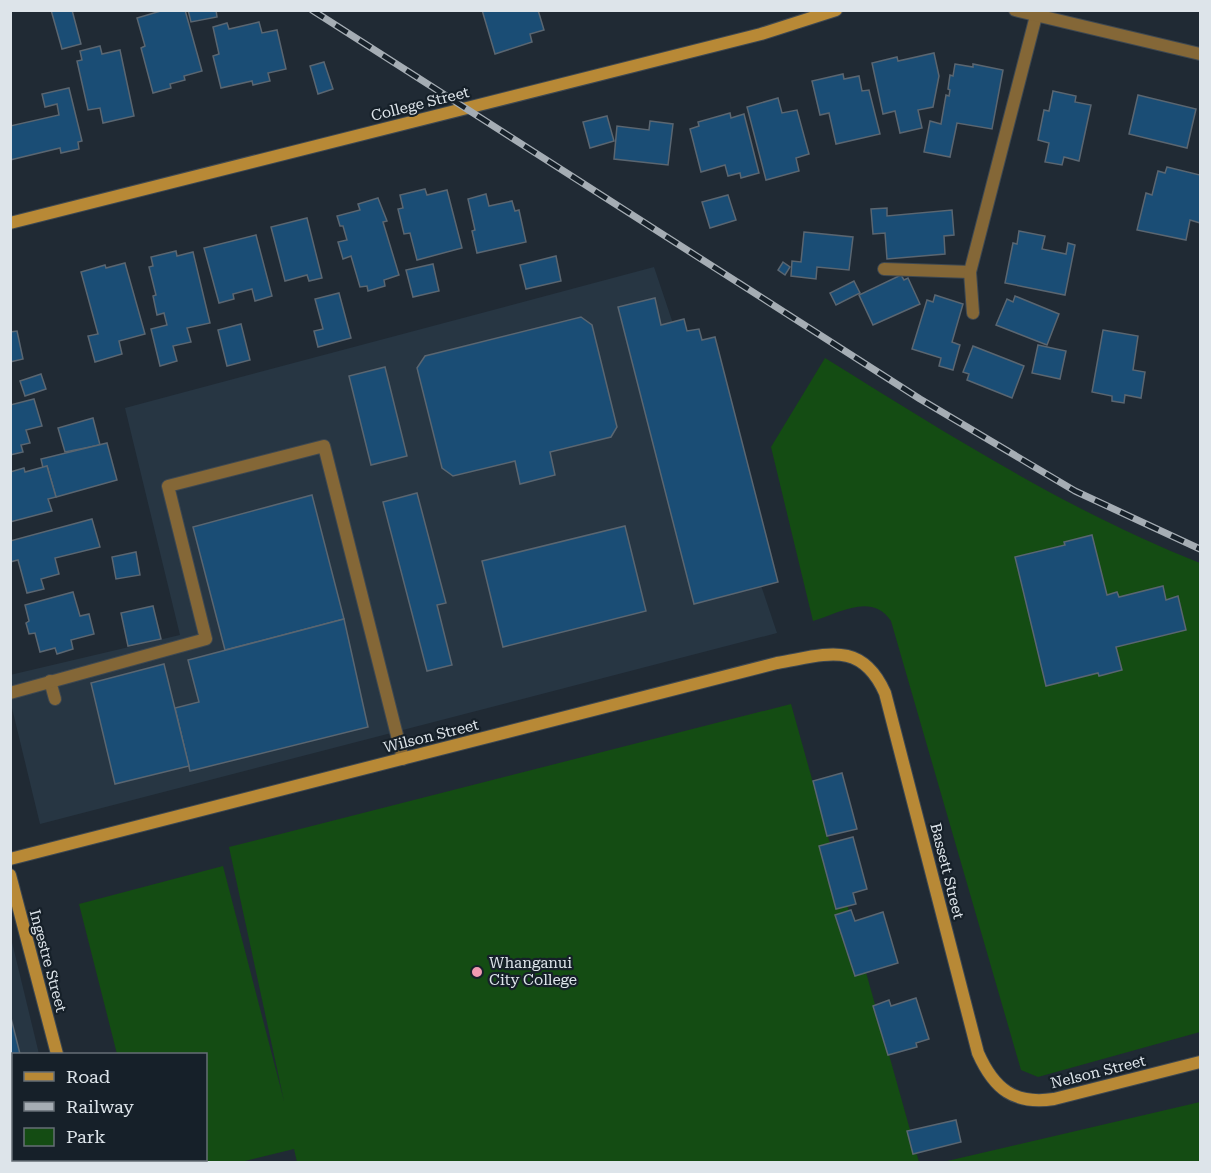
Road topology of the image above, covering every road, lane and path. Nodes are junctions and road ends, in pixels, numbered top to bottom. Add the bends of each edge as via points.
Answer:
1 (836, 10) edge
2 (1015, 10) edge
3 (1036, 16) junction
4 (1200, 54) edge
5 (10, 223) edge
6 (884, 269) dead end
7 (970, 272) junction
8 (973, 313) dead end
9 (860, 659) joint
10 (50, 681) junction
11 (10, 693) edge
12 (55, 699) dead end
13 (403, 759) junction
14 (10, 859) edge
15 (10, 875) edge
16 (57, 1053) edge
17 (1200, 1062) edge
18 (1005, 1091) joint

1 - 5 street, College Street via 761,34
2 - 3 street
3 - 4 street
3 - 7 street
6 - 7 street
7 - 8 street
9 - 13 street, Wilson Street via 841,654 777,663
9 - 18 street, Bassett Street via 872,669 885,693 978,1053 994,1081
10 - 11 street
10 - 12 street
10 - 13 street via 206,639 168,486 324,446
13 - 14 street, Wilson Street
15 - 16 street, Ingestre Street
17 - 18 street, Nelson Street via 1036,1102

